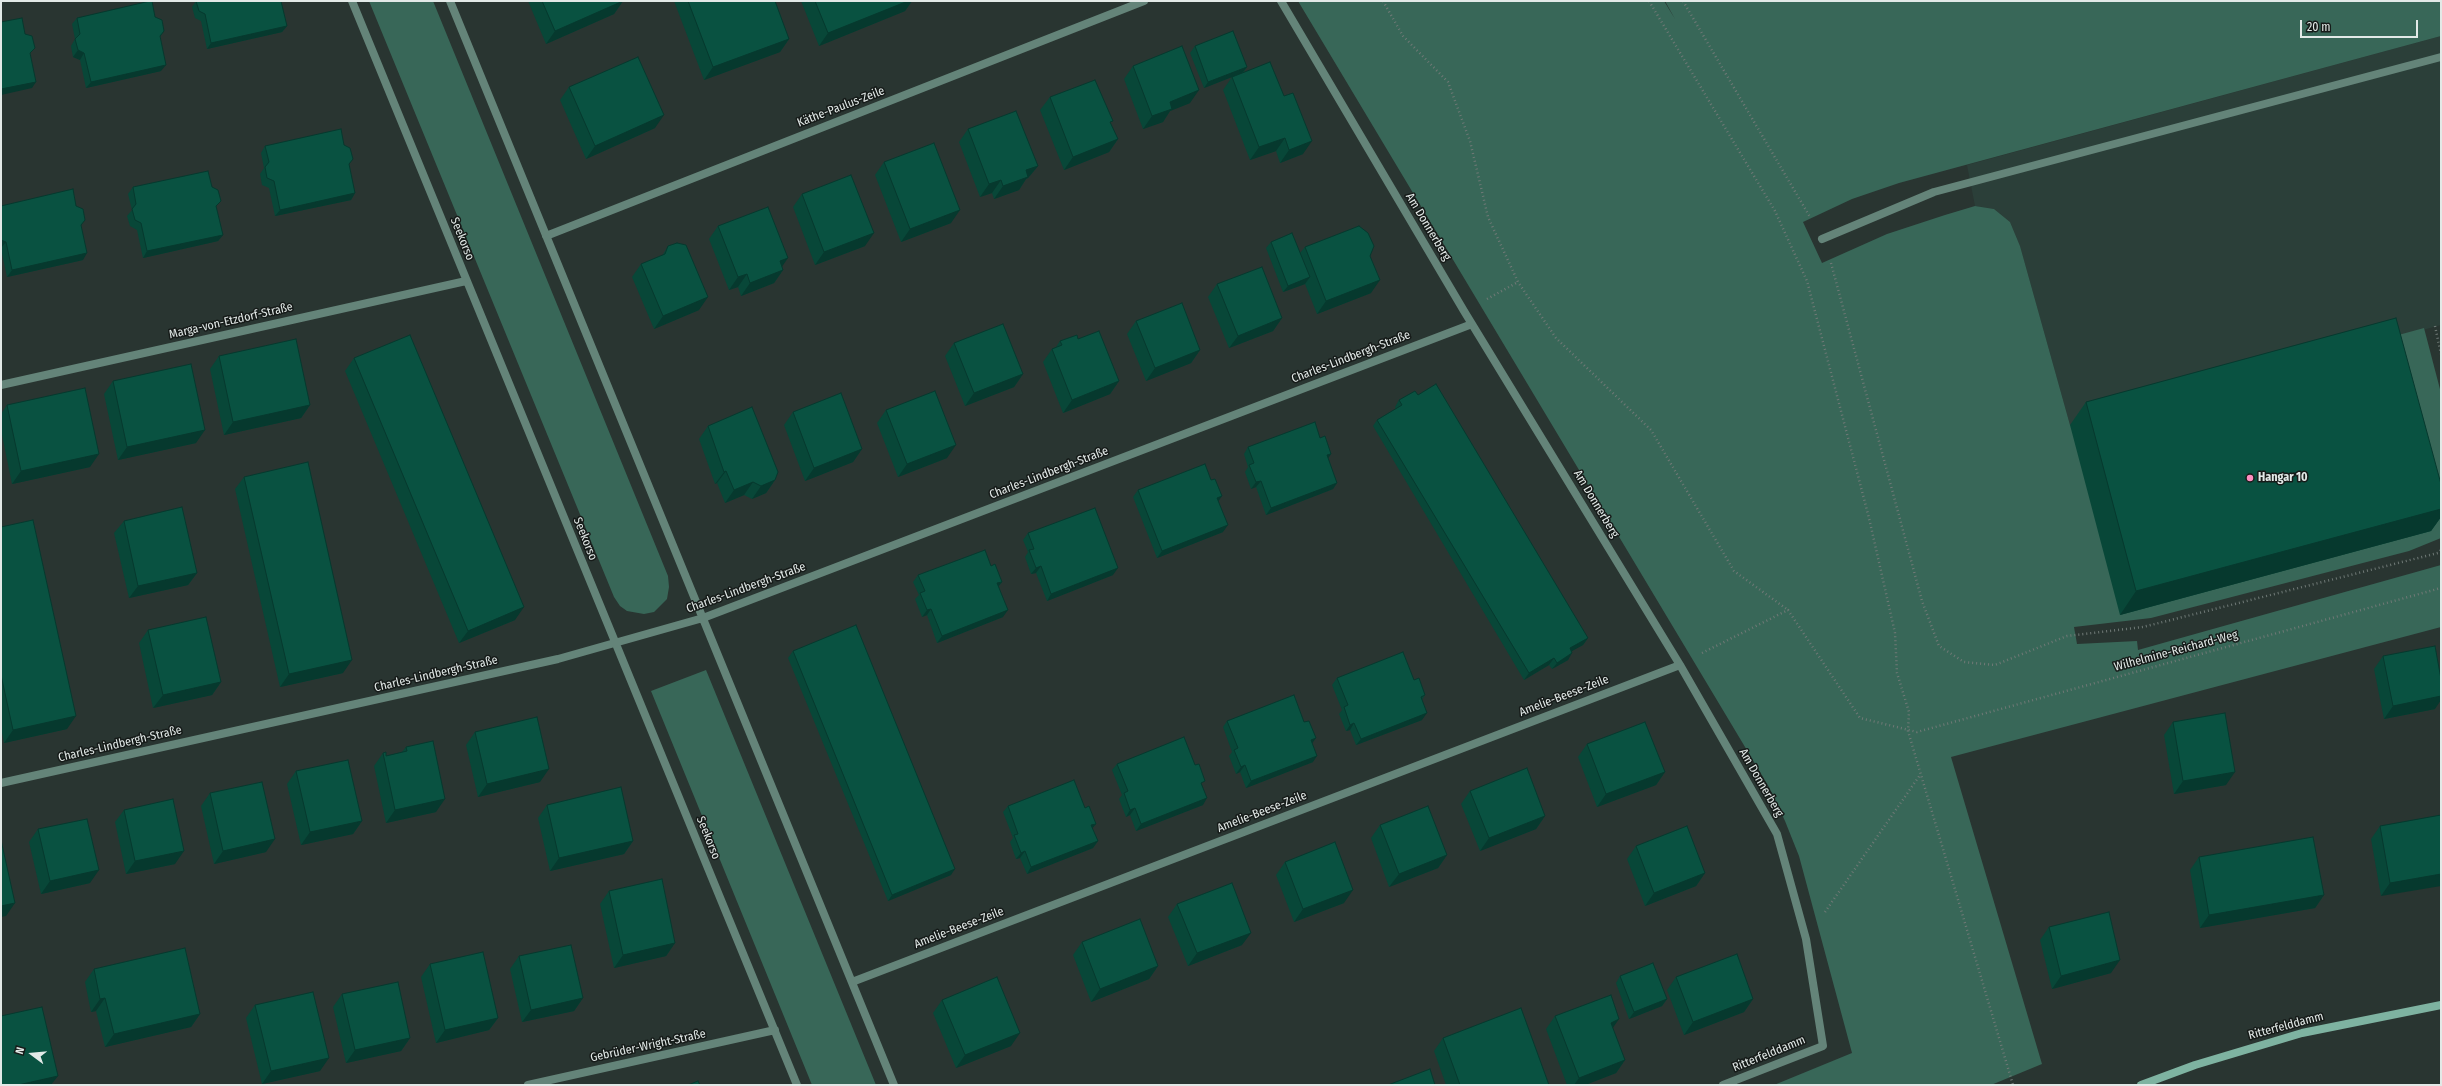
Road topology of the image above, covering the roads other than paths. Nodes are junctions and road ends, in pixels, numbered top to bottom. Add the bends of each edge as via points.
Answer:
1 (352, 1) edge
2 (450, 1) edge
3 (1144, 1) edge
4 (1281, 1) edge
5 (2441, 57) edge
6 (546, 236) junction
7 (1822, 239) road end
8 (466, 281) junction
9 (1472, 324) junction
10 (1, 385) edge
11 (703, 618) junction
12 (614, 642) junction
13 (1680, 665) junction
14 (1, 783) edge
15 (852, 982) junction
16 (2441, 1005) edge
17 (775, 1030) junction
18 (1823, 1046) joint
19 (528, 1085) edge
20 (797, 1085) edge
21 (894, 1085) edge
22 (1723, 1085) edge
23 (2141, 1085) edge

1 - 8 street, Seekorso
2 - 6 street
3 - 6 street, Käthe-Paulus-Zeile
4 - 9 street, Am Donnerberg
5 - 7 street via 1934,192
6 - 11 street
8 - 10 street, Marga-von-Etzdorf-Straße
8 - 12 street, Seekorso
9 - 11 street, Charles-Lindbergh-Straße
9 - 13 street, Am Donnerberg
11 - 12 street, Charles-Lindbergh-Straße
11 - 15 street
12 - 14 street, Charles-Lindbergh-Straße via 551,660
12 - 17 street, Seekorso
13 - 15 street, Amelie-Beese-Zeile
13 - 18 street, Am Donnerberg via 1777,834 1806,939
15 - 21 street
16 - 23 main road, Ritterfelddamm via 2302,1033 2195,1065
17 - 19 street, Gebrüder-Wright-Straße
17 - 20 street, Seekorso
18 - 22 street, Ritterfelddamm

